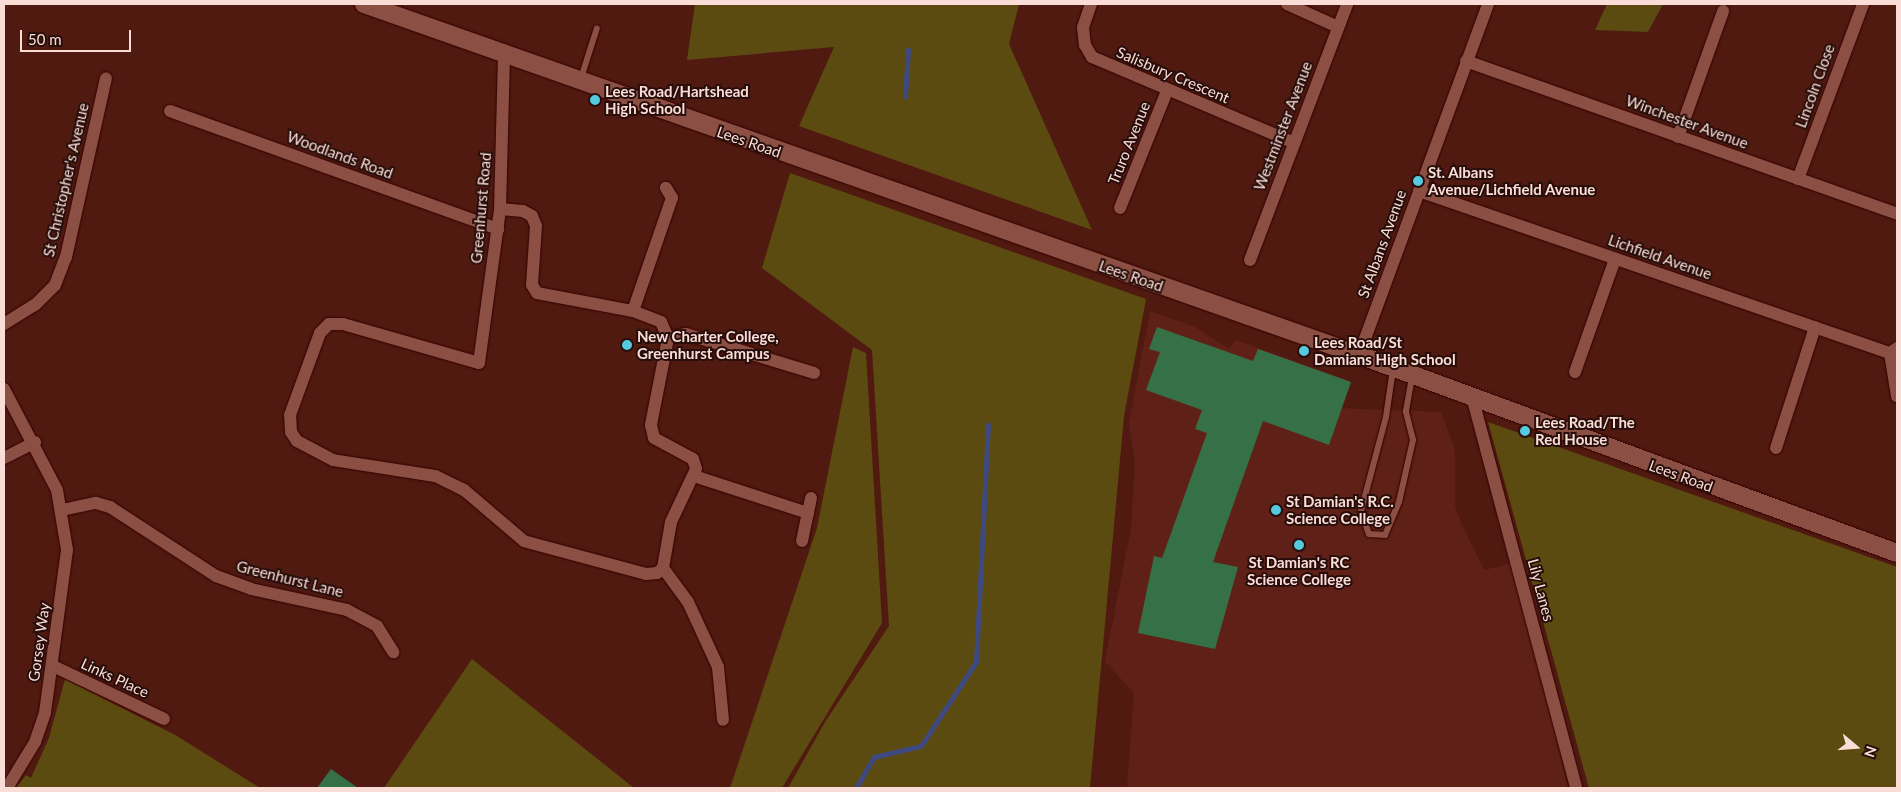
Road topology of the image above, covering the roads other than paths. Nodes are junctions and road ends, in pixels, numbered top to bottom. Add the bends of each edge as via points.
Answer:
1 (364, 4) edge
2 (1091, 4) edge
3 (1287, 4) edge
4 (1347, 4) edge
5 (1488, 4) edge
6 (1863, 4) edge
7 (1722, 11) dead end
8 (1338, 27) junction
9 (597, 28) dead end
10 (504, 55) junction
11 (1466, 61) junction
12 (106, 78) dead end
13 (580, 82) junction
14 (1167, 91) junction
15 (170, 111) dead end
16 (1678, 136) junction
17 (1294, 143) junction
18 (1798, 179) junction
19 (666, 188) dead end
20 (1419, 192) junction
21 (1120, 208) dead end
22 (500, 209) junction
23 (1897, 214) edge
24 (498, 229) junction
25 (1615, 259) junction
26 (1250, 260) dead end
27 (633, 310) junction
28 (4, 324) edge
29 (1815, 327) junction
30 (668, 338) junction
31 (1894, 350) edge
32 (1359, 355) junction
33 (1393, 369) junction
34 (1575, 372) dead end
35 (814, 373) dead end
36 (1412, 376) junction
37 (4, 389) edge
38 (1897, 396) edge
39 (1473, 400) junction
40 (34, 442) junction
41 (1776, 448) dead end
42 (4, 458) edge
43 (694, 476) junction
44 (811, 498) dead end
45 (62, 510) junction
46 (808, 514) junction
47 (802, 541) dead end
48 (1897, 553) edge
49 (663, 568) junction
50 (393, 652) dead end
51 (53, 666) junction
52 (164, 719) dead end
53 (723, 720) dead end
54 (7, 788) edge
55 (1576, 788) edge

1 - 10 main road, Lees Road
2 - 14 street, Salisbury Crescent via 1083,27 1085,45 1092,57
3 - 8 street
4 - 8 street, Westminster Avenue
5 - 11 street, St Albans Avenue
6 - 18 street, Lincoln Close
7 - 16 street
8 - 17 street, Westminster Avenue
9 - 13 lane
10 - 13 main road, Lees Road
10 - 22 street, Greenhurst Road
11 - 16 street, Winchester Avenue
11 - 20 street, St Albans Avenue
12 - 28 street, St Christopher's Avenue via 66,257 56,285 35,305
13 - 32 main road, Lees Road
14 - 17 street, Salisbury Crescent
14 - 21 street, Truro Avenue
15 - 24 street, Woodlands Road
16 - 18 street, Winchester Avenue
17 - 26 street, Westminster Avenue
18 - 23 street, Winchester Avenue
19 - 27 street via 672,198
20 - 25 street, Lichfield Avenue
20 - 32 street, St Albans Avenue
22 - 24 street, Greenhurst Road
22 - 27 street via 523,211 532,216 536,226 533,290
24 - 49 street, Greenhurst Road via 479,363 343,324 329,324 320,332 290,415 291,432 297,441 333,460 435,476 464,490 524,542 646,574
25 - 29 street, Lichfield Avenue
25 - 34 street
27 - 30 street via 661,322
29 - 31 street, Lichfield Avenue
29 - 41 street
30 - 35 street via 686,334
30 - 43 street via 651,425 654,438 693,459
31 - 38 street
32 - 33 main road, Lees Road
33 - 36 main road, Lees Road
33 - 36 lane via 1386,417 1360,511 1369,534 1385,535 1399,502 1413,440 1406,411
36 - 39 main road, Lees Road
37 - 40 street, Gorsey Way
39 - 48 main road, Lees Road
39 - 55 street, Lily Lanes
40 - 42 street
40 - 45 street, Gorsey Way via 57,490
43 - 46 street
43 - 49 street via 671,522
44 - 46 street
45 - 50 street, Greenhurst Lane via 96,503 110,507 216,576 251,589 329,604 354,614 377,626
45 - 51 street, Gorsey Way via 67,550
46 - 47 street
49 - 53 street via 688,602 718,668
51 - 52 street, Links Place
51 - 54 street, Gorsey Way via 35,742

